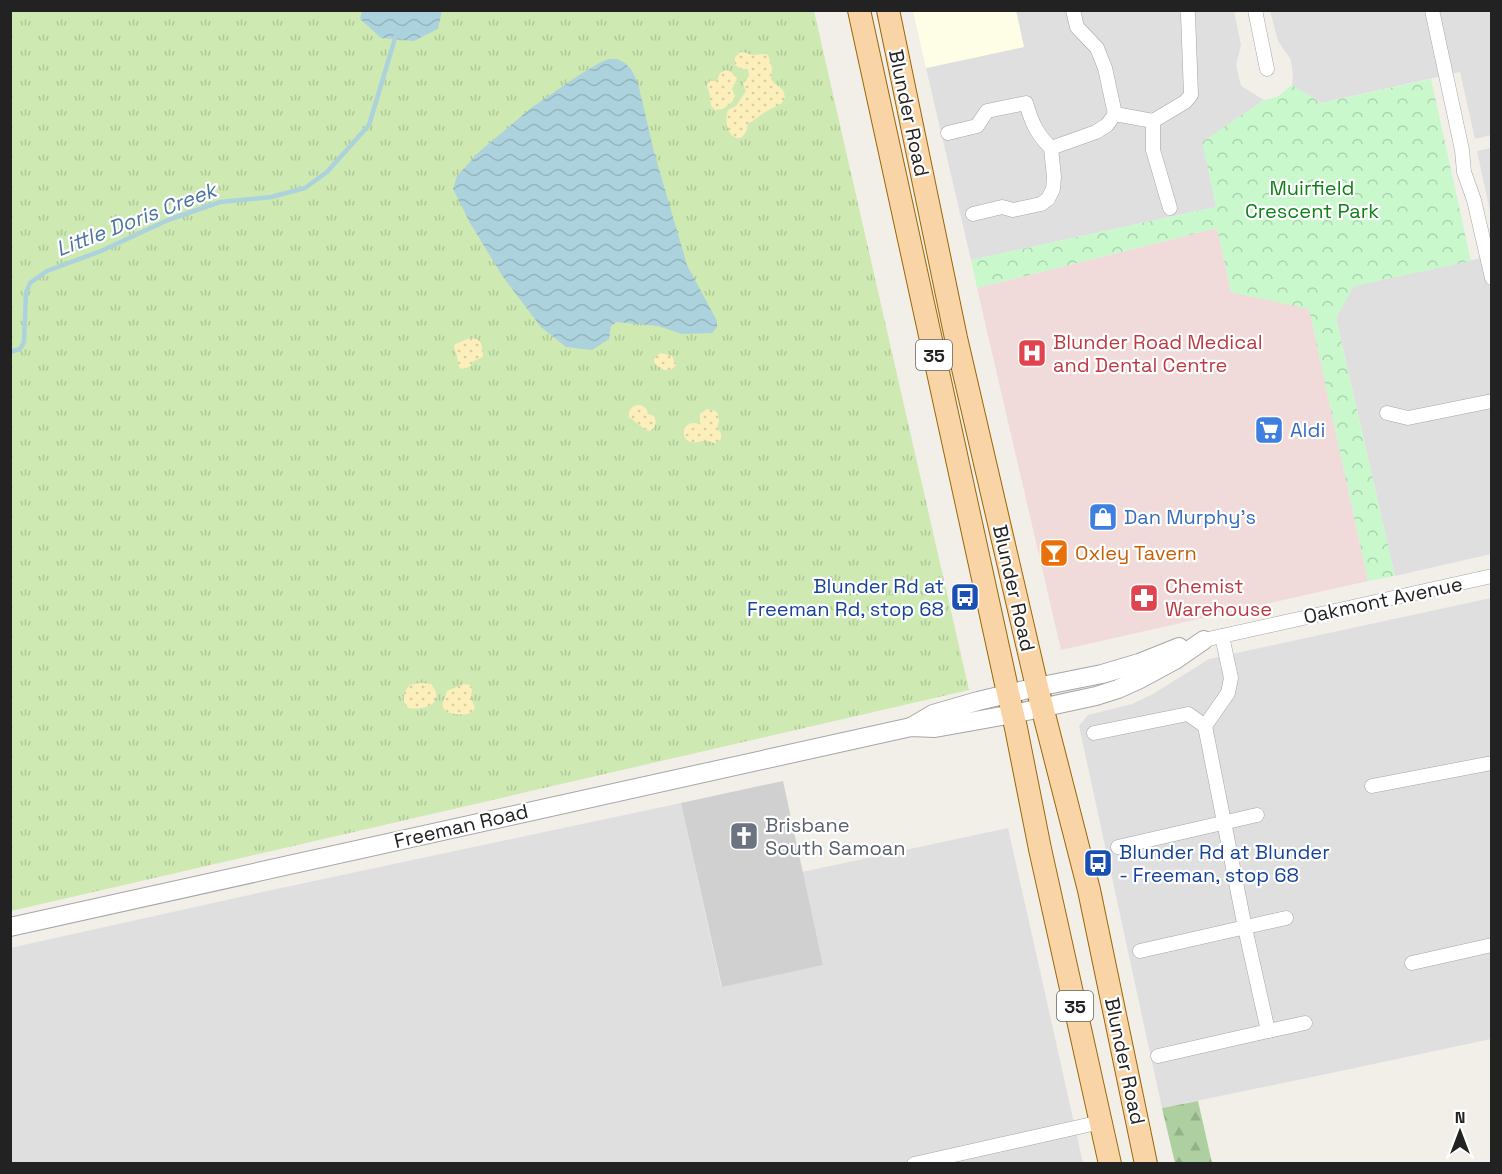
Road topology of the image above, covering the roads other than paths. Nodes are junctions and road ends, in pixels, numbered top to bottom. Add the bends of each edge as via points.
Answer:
1 (859, 10) edge
2 (888, 10) edge
3 (1073, 10) edge
4 (1255, 10) edge
5 (1432, 10) edge
6 (1188, 14) dead end
7 (1268, 69) dead end
8 (1115, 114) junction
9 (1153, 121) junction
10 (948, 133) dead end
11 (1051, 148) junction
12 (1170, 208) dead end
13 (973, 214) dead end
14 (1491, 278) edge
15 (1491, 401) edge
16 (1387, 413) dead end
17 (1491, 576) edge
18 (1222, 636) junction
19 (1204, 640) joint
20 (1040, 697) junction
21 (1010, 704) junction
22 (1205, 726) junction
23 (1094, 733) dead end
24 (1491, 763) edge
25 (1372, 786) dead end
26 (1257, 815) dead end
27 (1224, 823) junction
28 (1118, 847) dead end
29 (1286, 918) dead end
30 (10, 927) edge
31 (1245, 928) junction
32 (1491, 945) edge
33 (1140, 951) dead end
34 (1412, 963) dead end
35 (1305, 1023) dead end
36 (1268, 1031) junction
37 (1158, 1056) dead end
38 (1101, 1122) junction
39 (914, 1164) edge
40 (1110, 1164) edge
41 (1146, 1164) edge

1 - 21 main road, Blunder Road / 35
2 - 20 main road, Blunder Road / 35 via 956,338
3 - 8 street via 1077,27 1096,48 1105,68
4 - 7 street
5 - 14 street via 1464,172
6 - 9 street via 1191,95
8 - 9 street
8 - 11 street via 1096,132
9 - 12 street via 1153,150
10 - 11 street via 977,126 987,111 1026,103 1040,138
11 - 13 street via 1054,177 1048,200 1013,210 1002,207
15 - 16 street via 1408,418
17 - 18 street, Oakmont Avenue
18 - 19 street, Oakmont Avenue
18 - 22 street via 1231,678 1228,693
19 - 20 street, Oakmont Avenue
20 - 21 street, Oakmont Avenue
20 - 41 main road, Blunder Road / 35 via 1089,890
21 - 30 street, Freeman Road via 933,714 911,727
21 - 38 main road, Blunder Road / 35
22 - 23 street via 1188,714
22 - 27 street
24 - 25 street
26 - 27 street
27 - 28 street
27 - 31 street
29 - 31 street
31 - 33 street
31 - 36 street
32 - 34 street
35 - 36 street
36 - 37 street
38 - 39 street
38 - 40 main road, Blunder Road / 35

